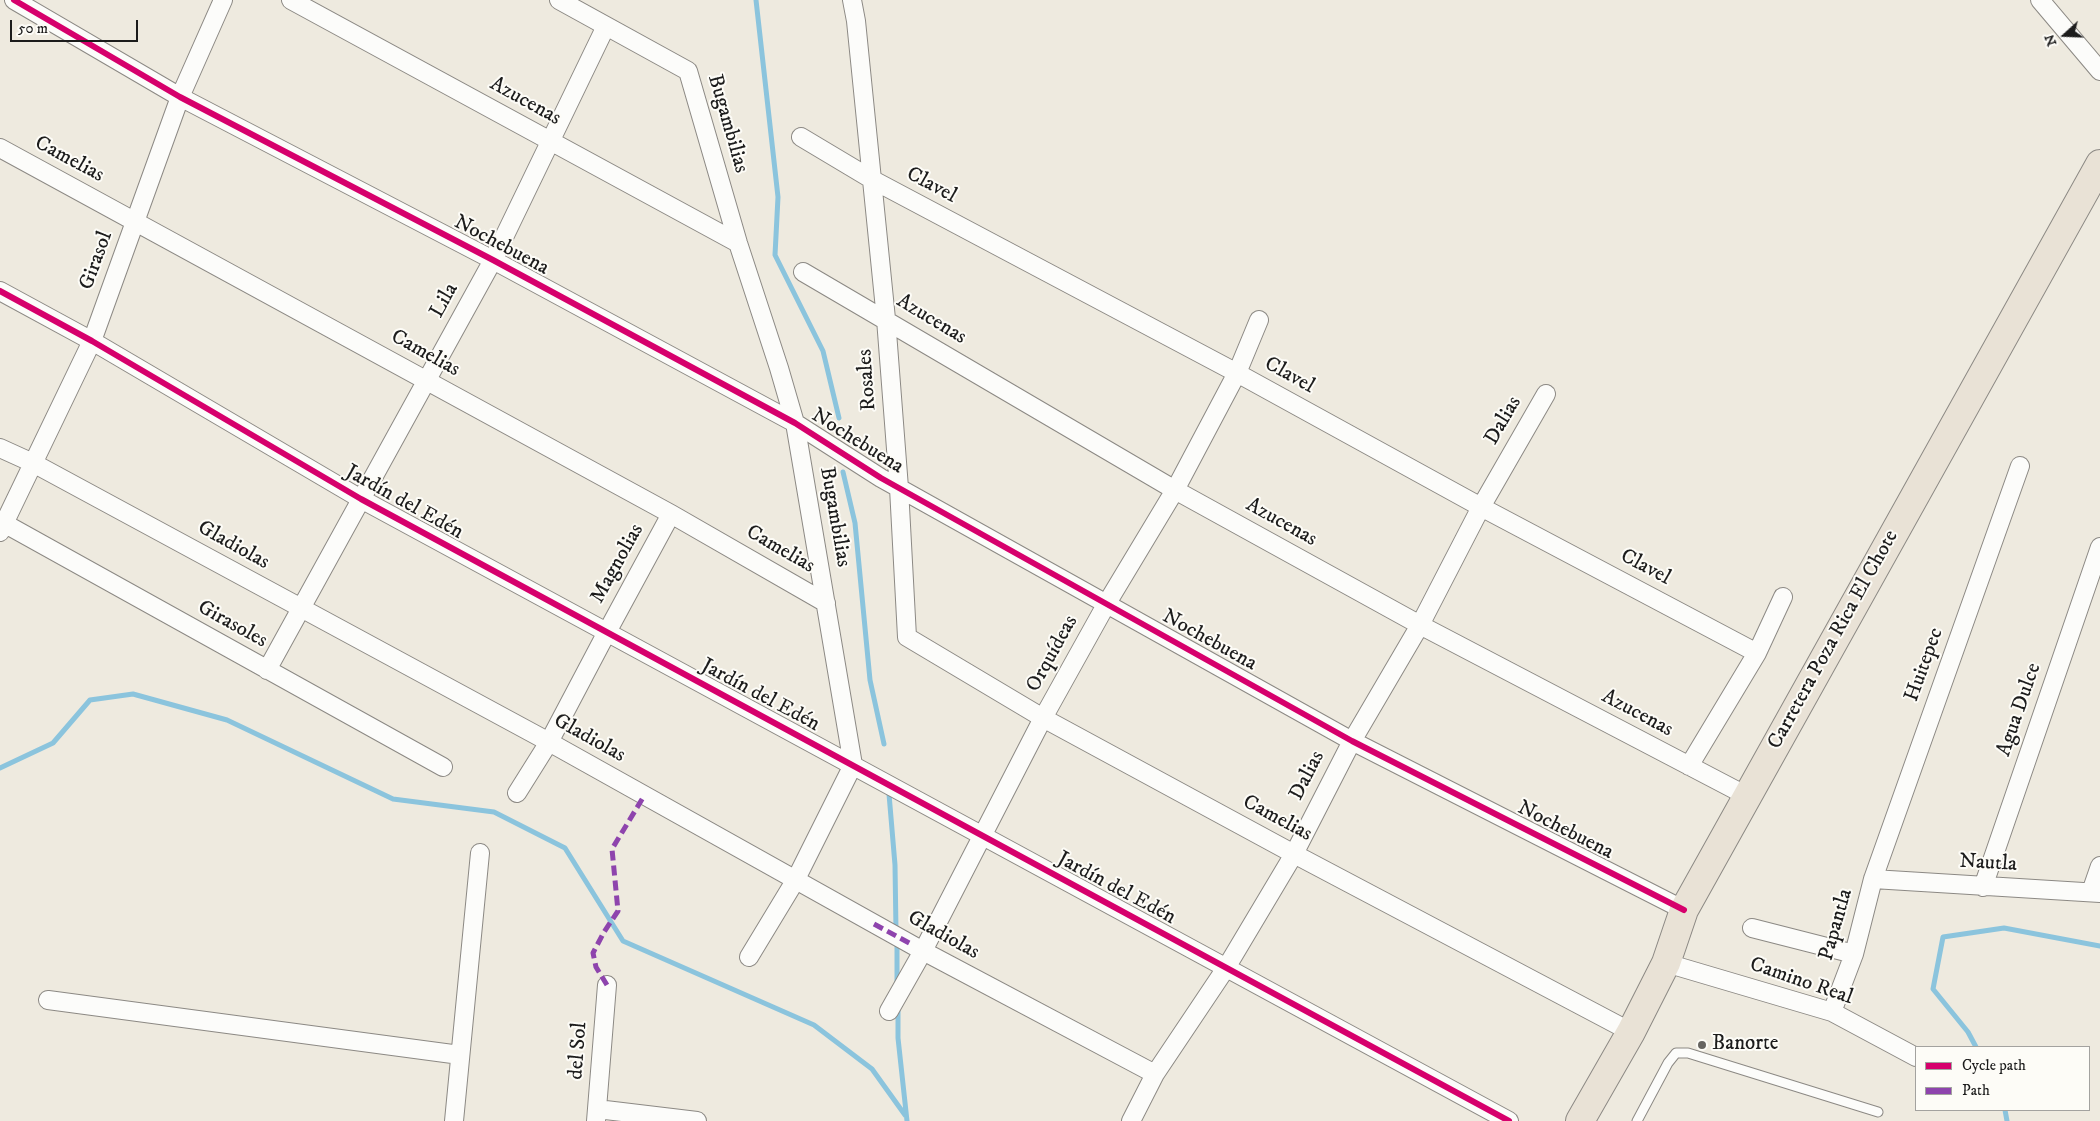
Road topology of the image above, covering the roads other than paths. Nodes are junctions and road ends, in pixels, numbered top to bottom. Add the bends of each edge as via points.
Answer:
1 (14, 0) edge
2 (223, 0) edge
3 (291, 0) edge
4 (852, 0) edge
5 (2040, 0) edge
6 (562, 1) edge
7 (606, 26) junction
8 (2100, 71) edge
9 (180, 97) junction
10 (801, 137) dead end
11 (551, 142) junction
12 (0, 148) edge
13 (2100, 164) edge
14 (873, 180) junction
15 (136, 221) junction
16 (738, 243) junction
17 (493, 260) junction
18 (803, 272) dead end
19 (0, 291) edge
20 (886, 319) junction
21 (1259, 320) dead end
22 (92, 341) junction
23 (1237, 373) junction
24 (427, 380) junction
25 (1546, 394) dead end
26 (794, 423) junction
27 (0, 448) edge
28 (33, 463) junction
29 (2020, 466) dead end
30 (899, 488) junction
31 (1175, 490) junction
32 (361, 498) junction
33 (1480, 508) junction
34 (672, 514) junction
35 (1, 525) edge
36 (2100, 547) edge
37 (1783, 597) dead end
38 (826, 603) junction
39 (1107, 603) junction
40 (301, 609) junction
41 (1420, 625) junction
42 (607, 632) junction
43 (907, 637) joint
44 (1757, 653) junction
45 (267, 670) junction
46 (1043, 718) junction
47 (1352, 741) junction
48 (549, 742) junction
49 (854, 765) junction
50 (443, 766) dead end
51 (1689, 766) junction
52 (517, 793) dead end
53 (1746, 796) junction
54 (983, 836) junction
55 (480, 853) dead end
56 (1294, 854) junction
57 (2100, 866) edge
58 (1873, 879) junction
59 (796, 881) junction
60 (1983, 887) junction
61 (2095, 892) edge
62 (1684, 910) junction
63 (1752, 928) dead end
64 (918, 948) junction
65 (1854, 954) junction
66 (749, 957) dead end
67 (1666, 963) junction
68 (1226, 968) junction
69 (607, 985) dead end
70 (48, 1000) dead end
71 (889, 1011) dead end
72 (1832, 1012) junction
73 (1631, 1032) junction
74 (460, 1055) junction
75 (1915, 1056) edge
76 (1155, 1074) junction
77 (1878, 1112) dead end
78 (597, 1115) edge
79 (454, 1121) edge
80 (697, 1121) edge
81 (1131, 1121) edge
82 (1509, 1121) edge
83 (1580, 1121) edge
84 (1638, 1121) edge

1 - 9 street, Nochebuena
2 - 9 street, Girasol
3 - 11 street, Azucenas
4 - 14 street, Rosales
5 - 8 street
6 - 7 street
7 - 11 street, Lila
7 - 16 street, Bugambilias via 688,71
9 - 15 street, Girasol
9 - 17 street, Nochebuena
10 - 14 street, Clavel
11 - 16 street, Azucenas
11 - 17 street, Lila
12 - 15 street, Camelias
13 - 53 main road, Carretera Poza Rica El Chote
14 - 20 street, Rosales
14 - 23 street, Clavel
15 - 22 street, Girasol
15 - 24 street, Camelias
16 - 26 street, Bugambilias
17 - 24 street, Lila
17 - 26 street, Nochebuena
18 - 20 street, Azucenas
19 - 22 street, Jardín del Edén
20 - 30 street, Rosales
20 - 31 street, Azucenas
21 - 23 street, Orquídeas
22 - 28 street, Girasol
22 - 32 street, Jardín del Edén
23 - 31 street, Orquídeas
23 - 33 street, Clavel
24 - 32 street, Lila
24 - 34 street, Camelias
25 - 33 street, Dalias
26 - 30 street, Nochebuena
26 - 38 street, Bugambilias
27 - 28 street, Gladiolas
28 - 35 street, Girasol
28 - 40 street, Gladiolas
29 - 58 street, Huitepec
30 - 39 street, Nochebuena
30 - 43 street, Rosales
31 - 39 street, Orquídeas
31 - 41 street, Azucenas
32 - 40 street, Lila
32 - 42 street, Jardín del Edén
33 - 41 street, Dalias
33 - 44 street, Clavel
34 - 38 street, Camelias
34 - 42 street, Magnolias
35 - 45 street, Girasoles
36 - 60 street, Agua Dulce
37 - 44 street
38 - 49 street, Bugambilias
39 - 46 street, Orquídeas
39 - 47 street, Nochebuena
40 - 45 street, Lila
40 - 48 street, Gladiolas
41 - 47 street, Dalias
41 - 51 street, Azucenas
42 - 48 street, Magnolias
42 - 49 street, Jardín del Edén
43 - 46 street, Camelias
44 - 51 street
45 - 50 street, Girasoles
46 - 54 street, Orquídeas
46 - 56 street, Camelias
47 - 56 street, Dalias
47 - 62 street, Nochebuena
48 - 52 street, Magnolias
48 - 59 street, Gladiolas
49 - 54 street, Jardín del Edén
49 - 59 street
51 - 53 street, Azucenas
53 - 62 main road, Carretera Poza Rica El Chote
54 - 64 street, Orquídeas
54 - 68 street, Jardín del Edén
55 - 74 street
56 - 68 street, Dalias
56 - 73 street, Camelias
57 - 61 street
58 - 60 street, Nautla
58 - 65 street, Papantla
59 - 64 street, Gladiolas
59 - 66 street
60 - 61 street, Nautla
62 - 67 main road, Carretera Poza Rica El Chote
63 - 65 street
64 - 71 street, Orquídeas
64 - 76 street, Gladiolas
65 - 72 street, Papantla
67 - 72 street, Camino Real
67 - 73 main road, Carretera Poza Rica El Chote
68 - 76 street, Dalias
68 - 82 street, Jardín del Edén
69 - 78 street, del Sol
70 - 74 street
72 - 75 street, Camino Real
73 - 83 main road, Carretera Poza Rica El Chote
74 - 79 street
76 - 81 street, Dalias
77 - 84 lane via 1688,1053 1676,1053
78 - 80 street

